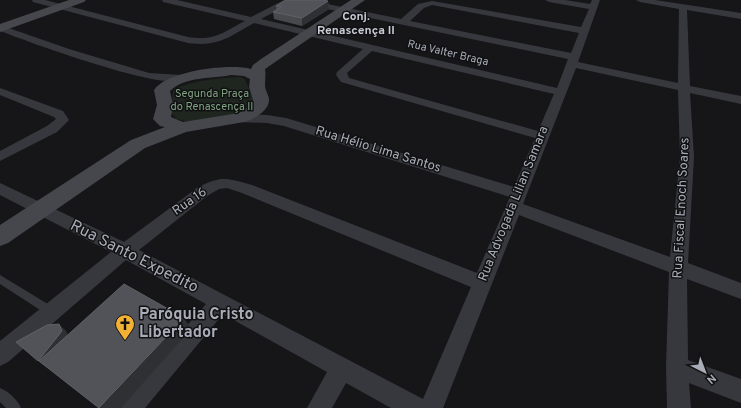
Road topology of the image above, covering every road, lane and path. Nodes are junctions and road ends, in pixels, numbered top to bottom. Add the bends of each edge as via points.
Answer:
1 (36, 0) edge
2 (80, 0) edge
3 (166, 0) edge
4 (290, 0) edge
5 (296, 0) edge
6 (359, 0) edge
7 (549, 0) edge
8 (640, 0) edge
9 (595, 4) edge
10 (61, 7) junction
11 (683, 7) junction
12 (344, 10) junction
13 (741, 16) edge
14 (254, 19) junction
15 (402, 22) junction
16 (0, 28) edge
17 (585, 30) junction
18 (309, 32) junction
19 (371, 47) junction
20 (573, 60) junction
21 (148, 76) junction
22 (181, 78) junction
23 (258, 78) junction
24 (684, 87) junction
25 (162, 90) junction
26 (0, 91) edge
27 (561, 92) junction
28 (261, 100) junction
29 (741, 100) edge
30 (236, 118) junction
31 (182, 127) junction
32 (302, 127) junction
33 (541, 136) junction
34 (0, 157) edge
35 (0, 188) edge
36 (516, 200) junction
37 (41, 210) junction
38 (0, 237) edge
39 (125, 251) junction
40 (678, 269) junction
41 (0, 279) edge
42 (482, 283) junction
43 (741, 291) edge
44 (221, 302) junction
45 (52, 312) junction
46 (0, 355) edge
47 (677, 367) junction
48 (342, 368) junction
49 (741, 391) edge
50 (0, 394) edge
51 (15, 408) edge
52 (129, 408) edge
53 (319, 408) edge
54 (415, 408) edge
55 (431, 408) edge
56 (679, 408) edge

1 - 10 street
2 - 10 street
3 - 14 street, Rua Valter Braga
4 - 14 street
5 - 12 street
6 - 12 street
7 - 9 street
8 - 11 street
9 - 17 street, Rua Advogada Lilian Samara
10 - 14 street via 199,42 216,40
10 - 16 street
11 - 13 street
11 - 24 street, Rua Fiscal Enoch Soares
12 - 15 street
12 - 18 street
14 - 18 street, Rua Valter Braga
15 - 17 street via 424,5 434,3
15 - 20 street
16 - 21 street
17 - 20 street, Rua Advogada Lilian Samara
18 - 19 street, Rua Valter Braga
18 - 23 street via 258,68
19 - 27 street, Rua Valter Braga
19 - 33 street via 342,72 342,78
20 - 24 street
20 - 27 street, Rua Advogada Lilian Samara
21 - 22 street
21 - 25 street via 158,83
22 - 23 street via 244,71
22 - 25 street via 166,85
23 - 28 street via 257,87
24 - 29 street
24 - 40 street, Rua Fiscal Enoch Soares via 687,157
25 - 31 street via 165,105 162,118 166,122
26 - 34 street via 59,114 63,120 56,127
27 - 33 street, Rua Advogada Lilian Samara
28 - 30 street via 254,111
28 - 32 street via 277,116
30 - 31 street
30 - 32 street, Rua Hélio Lima Santos via 267,119
31 - 37 street via 138,144
32 - 36 street, Rua Hélio Lima Santos
33 - 36 street, Rua Advogada Lilian Samara
35 - 37 street, Rua Santo Expedito
36 - 40 street, Rua Hélio Lima Santos
36 - 42 street, Rua Advogada Lilian Samara
37 - 38 street
37 - 39 street, Rua Santo Expedito
39 - 42 street, Rua 16 via 202,192 227,184 247,188
39 - 44 street, Rua Santo Expedito
39 - 45 street, Rua 16
40 - 43 street, Rua Hélio Lima Santos
40 - 47 street, Rua Fiscal Enoch Soares
41 - 45 lane
42 - 55 street, Rua Advogada Lilian Samara
44 - 48 street, Rua Santo Expedito
44 - 52 street
45 - 46 street, Rua 16
47 - 49 street
47 - 56 street, Rua Fiscal Enoch Soares
48 - 53 street
48 - 54 street, Rua Santo Expedito
50 - 51 lane

